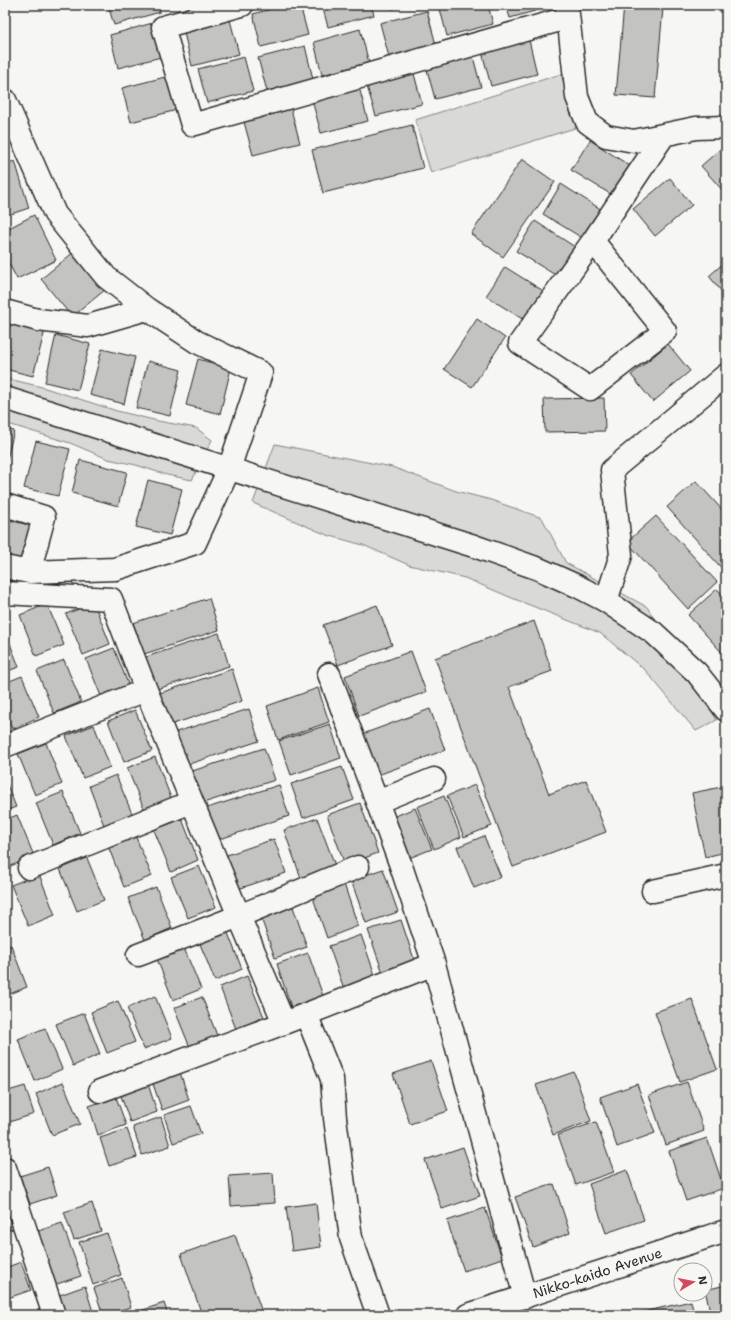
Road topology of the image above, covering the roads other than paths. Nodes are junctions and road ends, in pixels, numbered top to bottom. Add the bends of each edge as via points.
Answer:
1 (242, 5) edge
2 (567, 12) edge
3 (5, 100) edge
4 (726, 127) edge
5 (664, 135) junction
6 (592, 241) junction
7 (147, 309) junction
8 (5, 311) edge
9 (726, 374) edge
10 (5, 398) edge
11 (228, 469) junction
12 (5, 505) edge
13 (5, 567) edge
14 (29, 572) junction
15 (5, 593) edge
16 (606, 601) junction
17 (329, 674) dead end
18 (146, 690) junction
19 (726, 710) edge
20 (5, 746) edge
21 (434, 779) dead end
22 (191, 802) junction
23 (377, 802) junction
24 (358, 867) dead end
25 (29, 868) dead end
26 (726, 875) edge
27 (653, 891) dead end
28 (239, 916) junction
29 (138, 955) dead end
30 (434, 964) junction
31 (306, 1014) junction
32 (284, 1023) junction
33 (100, 1091) dead end
34 (5, 1168) edge
35 (726, 1231) edge
36 (525, 1297) junction
37 (54, 1315) edge
38 (378, 1315) edge
39 (468, 1315) edge

1 - 2 street via 163,27 192,125
2 - 5 street via 577,97 587,122 606,136 634,141
3 - 7 street via 55,214 106,277
4 - 5 street via 696,128
5 - 6 street
6 - 6 street via 520,343 590,389 665,331
7 - 8 street via 88,326 38,320
7 - 11 street via 197,342 261,373
9 - 16 street via 612,470 621,555
10 - 11 street
11 - 14 street via 195,543 116,569
11 - 16 street via 481,548 539,569
12 - 14 street via 44,517
13 - 14 street
15 - 18 street via 111,599
16 - 19 street via 654,633 698,673
17 - 23 street
18 - 20 street
18 - 22 street
21 - 23 street
22 - 25 street
22 - 28 street
23 - 30 street
24 - 28 street
26 - 27 street
28 - 29 street
28 - 32 street
30 - 31 street
30 - 36 street
31 - 32 street
31 - 38 street via 332,1079 351,1238
32 - 33 street
34 - 37 street
35 - 36 street, Nikko-kaido Avenue
36 - 39 street, Nikko-kaido Avenue

